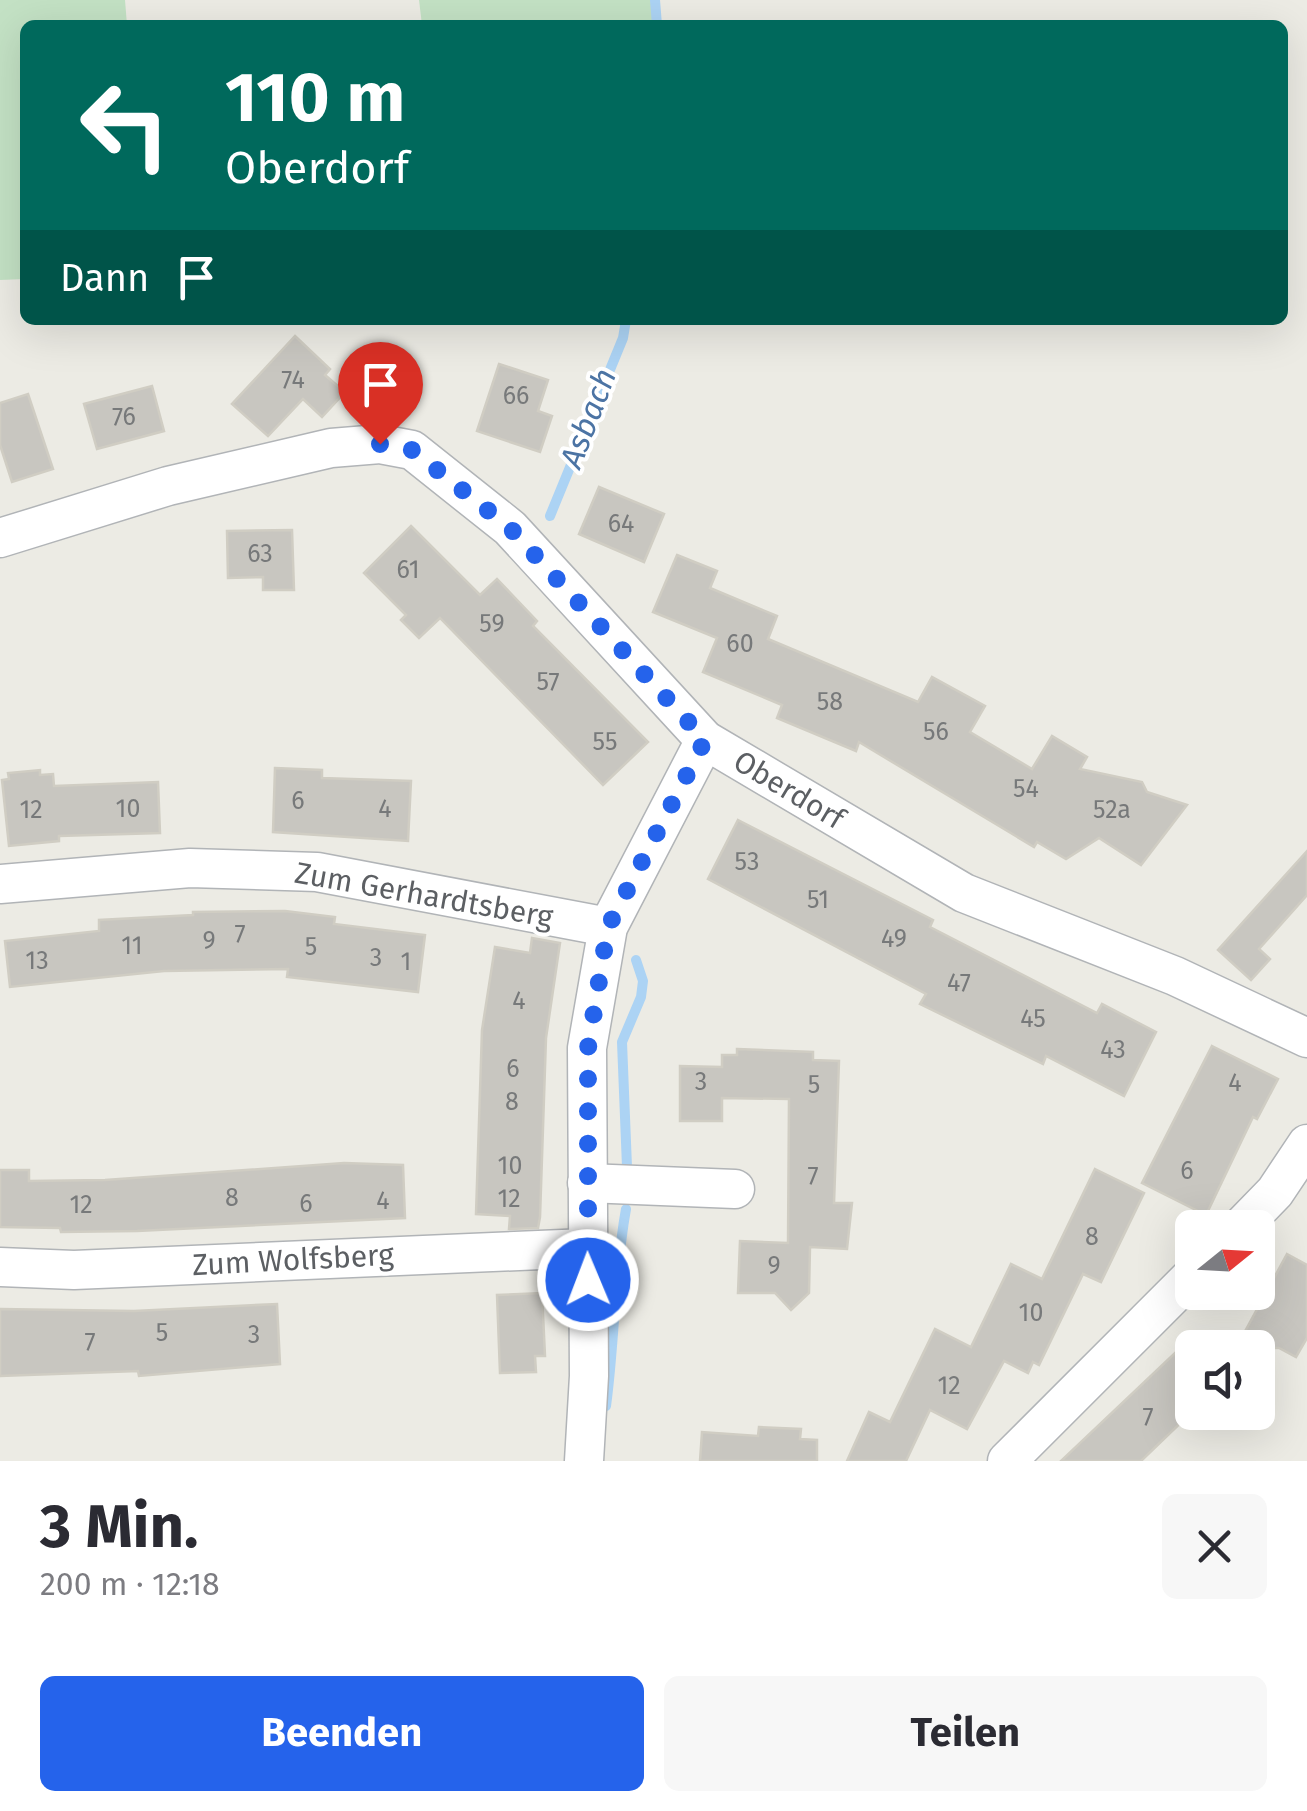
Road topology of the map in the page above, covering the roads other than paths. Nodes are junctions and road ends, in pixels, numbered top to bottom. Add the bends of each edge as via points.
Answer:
1 (0, 538) edge
2 (705, 740) junction
3 (0, 884) edge
4 (608, 927) junction
5 (1307, 1038) edge
6 (1307, 1144) edge
7 (587, 1183) junction
8 (735, 1188) dead end
9 (1258, 1210) edge
10 (587, 1248) junction
11 (0, 1267) edge
12 (1175, 1293) edge
13 (584, 1461) edge
14 (1008, 1461) edge

1 - 2 street, Oberdorf via 168,486 331,448 380,444 412,450 510,528
2 - 4 street
2 - 5 street, Oberdorf via 964,893 1175,976
3 - 4 street, Zum Gerhardtsberg via 190,868 317,872
4 - 7 street via 588,1048
6 - 9 street
7 - 8 street
7 - 10 street
10 - 11 street, Zum Wolfsberg via 74,1270
10 - 13 street
12 - 14 street

